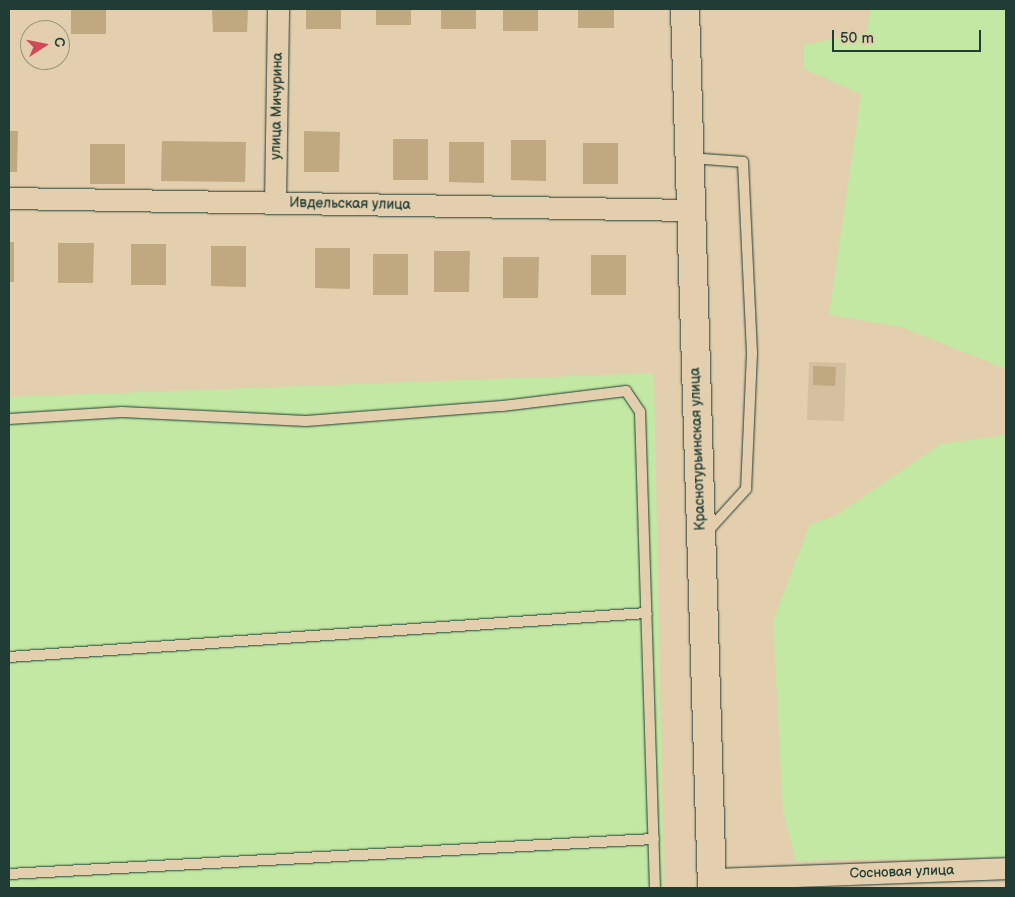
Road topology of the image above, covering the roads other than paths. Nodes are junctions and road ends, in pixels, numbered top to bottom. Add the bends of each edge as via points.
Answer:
1 (278, 9) edge
2 (685, 9) edge
3 (689, 158) junction
4 (9, 198) edge
5 (275, 203) junction
6 (691, 210) junction
7 (9, 419) edge
8 (700, 540) junction
9 (646, 613) junction
10 (9, 657) edge
11 (654, 839) junction
12 (1006, 868) edge
13 (9, 874) edge
14 (799, 882) edge
15 (712, 884) edge
16 (655, 888) edge

1 - 5 street, улица Мичурина
2 - 3 main road, Краснотурьинская улица
3 - 6 main road, Краснотурьинская улица
3 - 8 lane via 743,162 752,353 746,489
4 - 5 street, Ивдельская улица
5 - 6 street, Ивдельская улица
6 - 8 main road, Краснотурьинская улица
7 - 9 lane via 122,412 306,421 502,406 626,391 640,412
8 - 15 main road, Краснотурьинская улица
9 - 10 lane
9 - 11 lane
11 - 13 lane
11 - 16 lane
12 - 14 street, Сосновая улица
14 - 15 street, Сосновая улица

